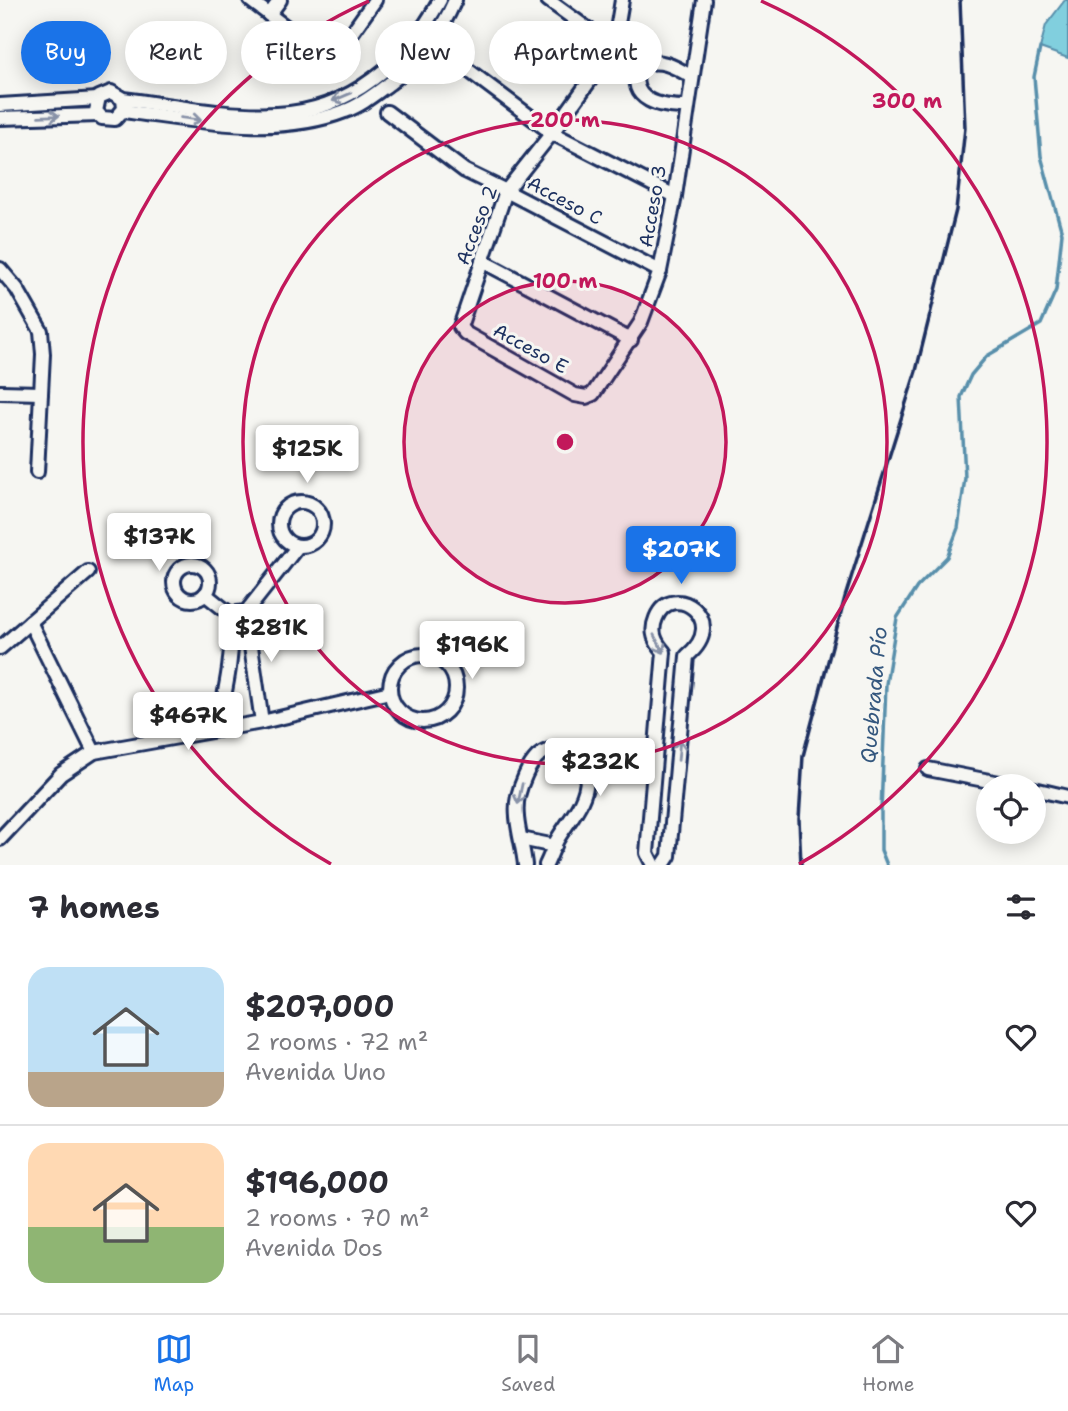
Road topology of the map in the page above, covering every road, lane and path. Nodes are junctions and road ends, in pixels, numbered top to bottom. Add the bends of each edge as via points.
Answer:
1 (250, 0) edge
2 (280, 0) edge
3 (375, 0) edge
4 (440, 0) edge
5 (455, 0) edge
6 (548, 0) edge
7 (622, 0) edge
8 (704, 0) edge
9 (269, 15) junction
10 (577, 21) edge
11 (618, 21) edge
12 (662, 62) edge
13 (475, 75) edge
14 (692, 77) junction
15 (587, 84) edge
16 (637, 84) edge
17 (97, 99) junction
18 (0, 105) edge
19 (123, 105) junction
20 (688, 107) junction
21 (387, 112) dead end
22 (99, 115) junction
23 (0, 118) edge
24 (552, 133) junction
25 (506, 191) junction
26 (675, 196) junction
27 (482, 261) junction
28 (0, 269) edge
29 (660, 271) junction
30 (460, 327) joint
31 (631, 340) junction
32 (0, 392) edge
33 (41, 393) junction
34 (586, 397) joint
35 (37, 472) dead end
36 (298, 546) dead end
37 (88, 572) dead end
38 (205, 593) dead end
39 (246, 612) junction
40 (230, 614) junction
41 (30, 622) junction
42 (0, 648) edge
43 (254, 668) junction
44 (229, 671) junction
45 (390, 692) junction
46 (262, 722) junction
47 (217, 730) junction
48 (94, 752) junction
49 (928, 769) dead end
50 (976, 778) edge
51 (1046, 792) edge
52 (1068, 797) edge
53 (0, 838) edge
54 (521, 839) junction
55 (555, 846) junction
56 (524, 865) edge
57 (547, 865) edge
58 (653, 865) edge
59 (663, 865) edge

1 - 9 street
2 - 9 street
3 - 9 street via 340,51 333,54 320,53
4 -> 19 street via 406,52 367,84 329,103 280,114
19 -> 5 street via 265,126 346,111 368,100 418,59 437,36
6 - 10 street
7 - 11 street, Acceso 2
8 - 14 street, Acceso 3
12 - 14 street
13 - 24 street
14 - 20 street, Acceso 3
15 - 24 street, Acceso 2
16 - 20 street via 642,96 662,106
17 - 18 street
17 - 19 street via 111,92
17 - 22 street
19 - 22 street via 119,117 111,120
20 - 26 street, Acceso 3
21 - 25 street, Acceso C via 465,171
23 -> 22 street
24 - 25 street, Acceso 2
24 - 26 street
25 - 27 street, Acceso 2
25 - 29 street, Acceso C
26 - 29 street, Acceso 3
27 - 30 street, Acceso 2
27 - 31 street
28 - 33 street via 41,331
29 - 31 street, Acceso 3
30 - 34 street, Acceso E via 575,395
31 - 34 street, Acceso 3 via 593,394
32 - 33 street
33 - 35 street
36 - 39 street
37 - 41 street
38 - 40 street
39 - 40 street
39 - 43 street
40 - 44 street
41 - 42 street
41 - 48 street
43 - 44 street
43 - 46 street
44 - 47 street
45 - 45 street via 404,715 426,721 447,710 454,700 456,679 443,660 418,654 398,666
45 - 46 street
46 - 47 street
47 - 48 street
48 - 53 street via 61,774
49 - 50 street
51 - 52 street
54 - 55 street
55 -> 54 street via 582,799 587,779 579,758 562,748 536,758 524,779 517,798
54 - 56 street
55 - 57 street
59 -> 58 street via 669,856 687,656 698,647 704,623 699,612 684,602 658,612 652,632 664,652 647,853

